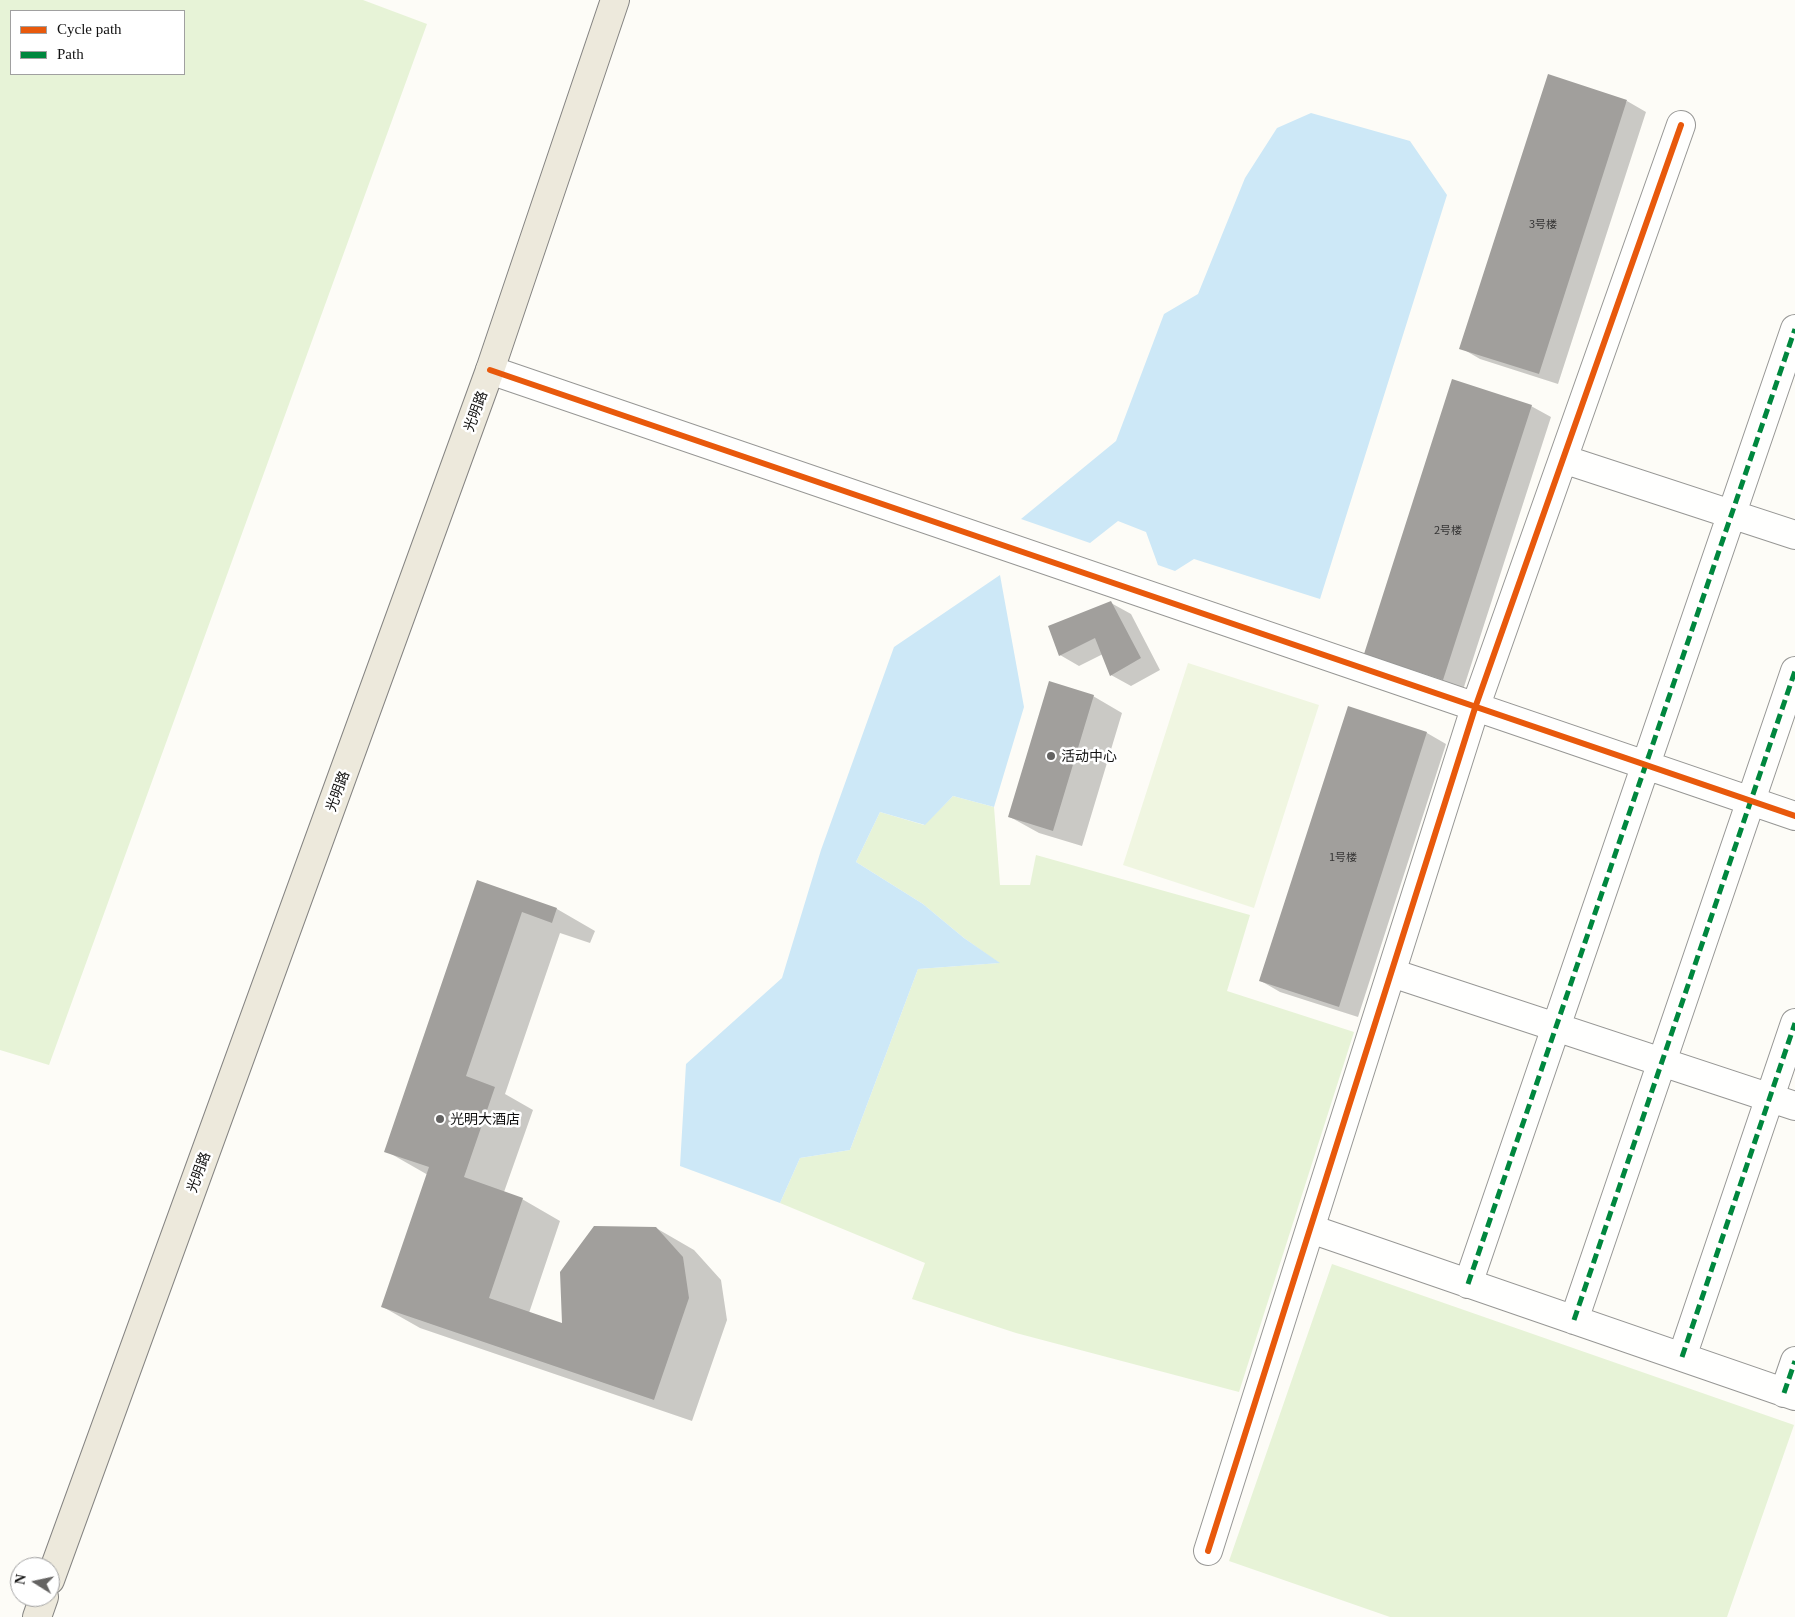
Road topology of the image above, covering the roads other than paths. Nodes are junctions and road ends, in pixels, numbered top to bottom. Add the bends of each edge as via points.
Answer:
1 (615, 0) edge
2 (1681, 125) dead end
3 (1795, 329) edge
4 (490, 370) junction
5 (1563, 459) junction
6 (1731, 514) junction
7 (1795, 535) edge
8 (1795, 671) edge
9 (1476, 708) junction
10 (1646, 766) junction
11 (1751, 802) junction
12 (1795, 816) edge
13 (1392, 973) junction
14 (1795, 1023) edge
15 (1556, 1028) junction
16 (1662, 1062) junction
17 (1770, 1098) junction
18 (1795, 1106) edge
19 (1310, 1229) junction
20 (1468, 1284) junction
21 (1574, 1320) junction
22 (1682, 1357) junction
23 (1795, 1360) edge
24 (1790, 1394) edge
25 (1208, 1551) dead end
26 (58, 1557) edge

1 - 4 main road, 光明路
2 - 5 street
3 - 6 street
4 - 9 street
4 - 26 main road, 光明路
5 - 6 street
5 - 9 street
6 - 7 street
6 - 10 street
8 - 11 street
9 - 10 street
9 - 13 street
10 - 11 street
10 - 15 street
11 - 12 street
11 - 16 street
13 - 15 street
13 - 19 street
14 - 17 street
15 - 16 street
15 - 20 street
16 - 17 street
16 - 21 street
17 - 18 street
17 - 22 street
19 - 20 street
19 - 25 street
20 - 21 street
21 - 22 street
22 - 24 street
23 - 24 street

